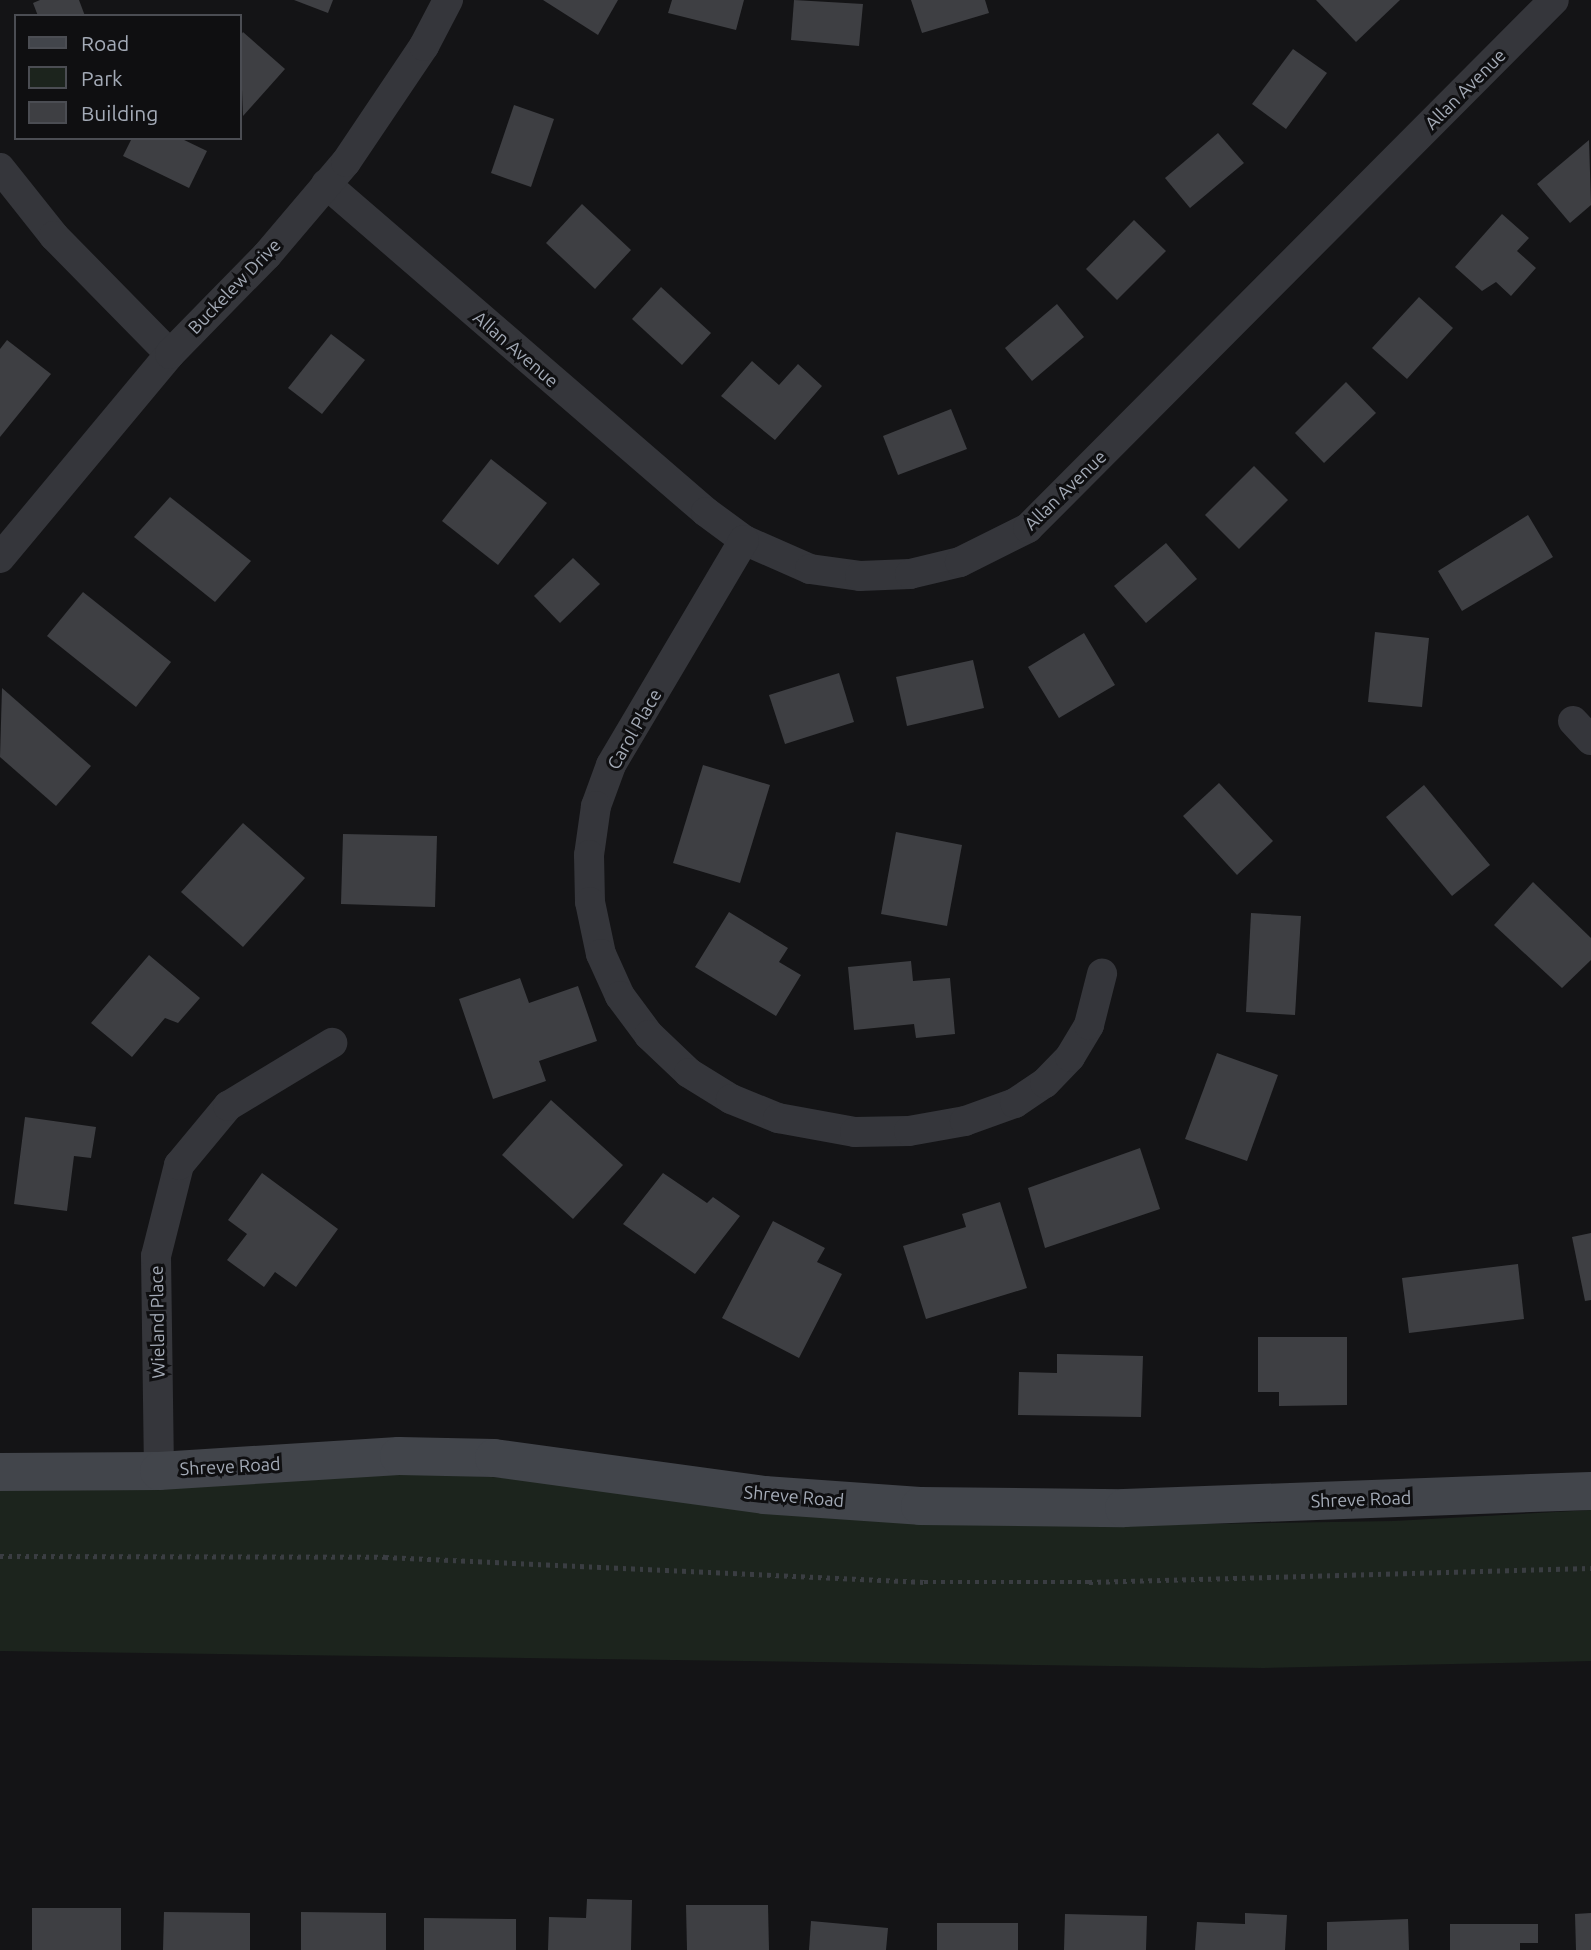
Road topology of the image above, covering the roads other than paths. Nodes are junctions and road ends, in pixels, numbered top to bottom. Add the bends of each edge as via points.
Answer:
1 (447, 0) edge
2 (1554, 0) edge
3 (0, 168) edge
4 (326, 184) junction
5 (170, 354) junction
6 (744, 540) junction
7 (0, 558) edge
8 (1102, 974) dead end
9 (332, 1043) dead end
10 (159, 1471) junction
11 (0, 1472) edge
12 (1591, 1491) edge

1 - 4 street, Buckelew Drive via 375,122
2 - 6 street, Allan Avenue via 1021,533 960,562 910,574 860,576 787,562
3 - 5 street via 54,236
4 - 5 street, Buckelew Drive via 267,254
4 - 6 street, Allan Avenue via 706,513
5 - 7 street, Buckelew Drive
6 - 8 street, Carol Place via 611,765 596,806 589,855 590,902 601,954 620,996 649,1035 689,1073 731,1099 778,1118 855,1132 909,1131 965,1121 1015,1103 1045,1083 1070,1057 1089,1025
9 - 10 street, Wieland Place via 228,1106 179,1166 156,1256
10 - 11 main road, Shreve Road
10 - 12 main road, Shreve Road via 399,1457 494,1458 764,1495 920,1506 1124,1508

